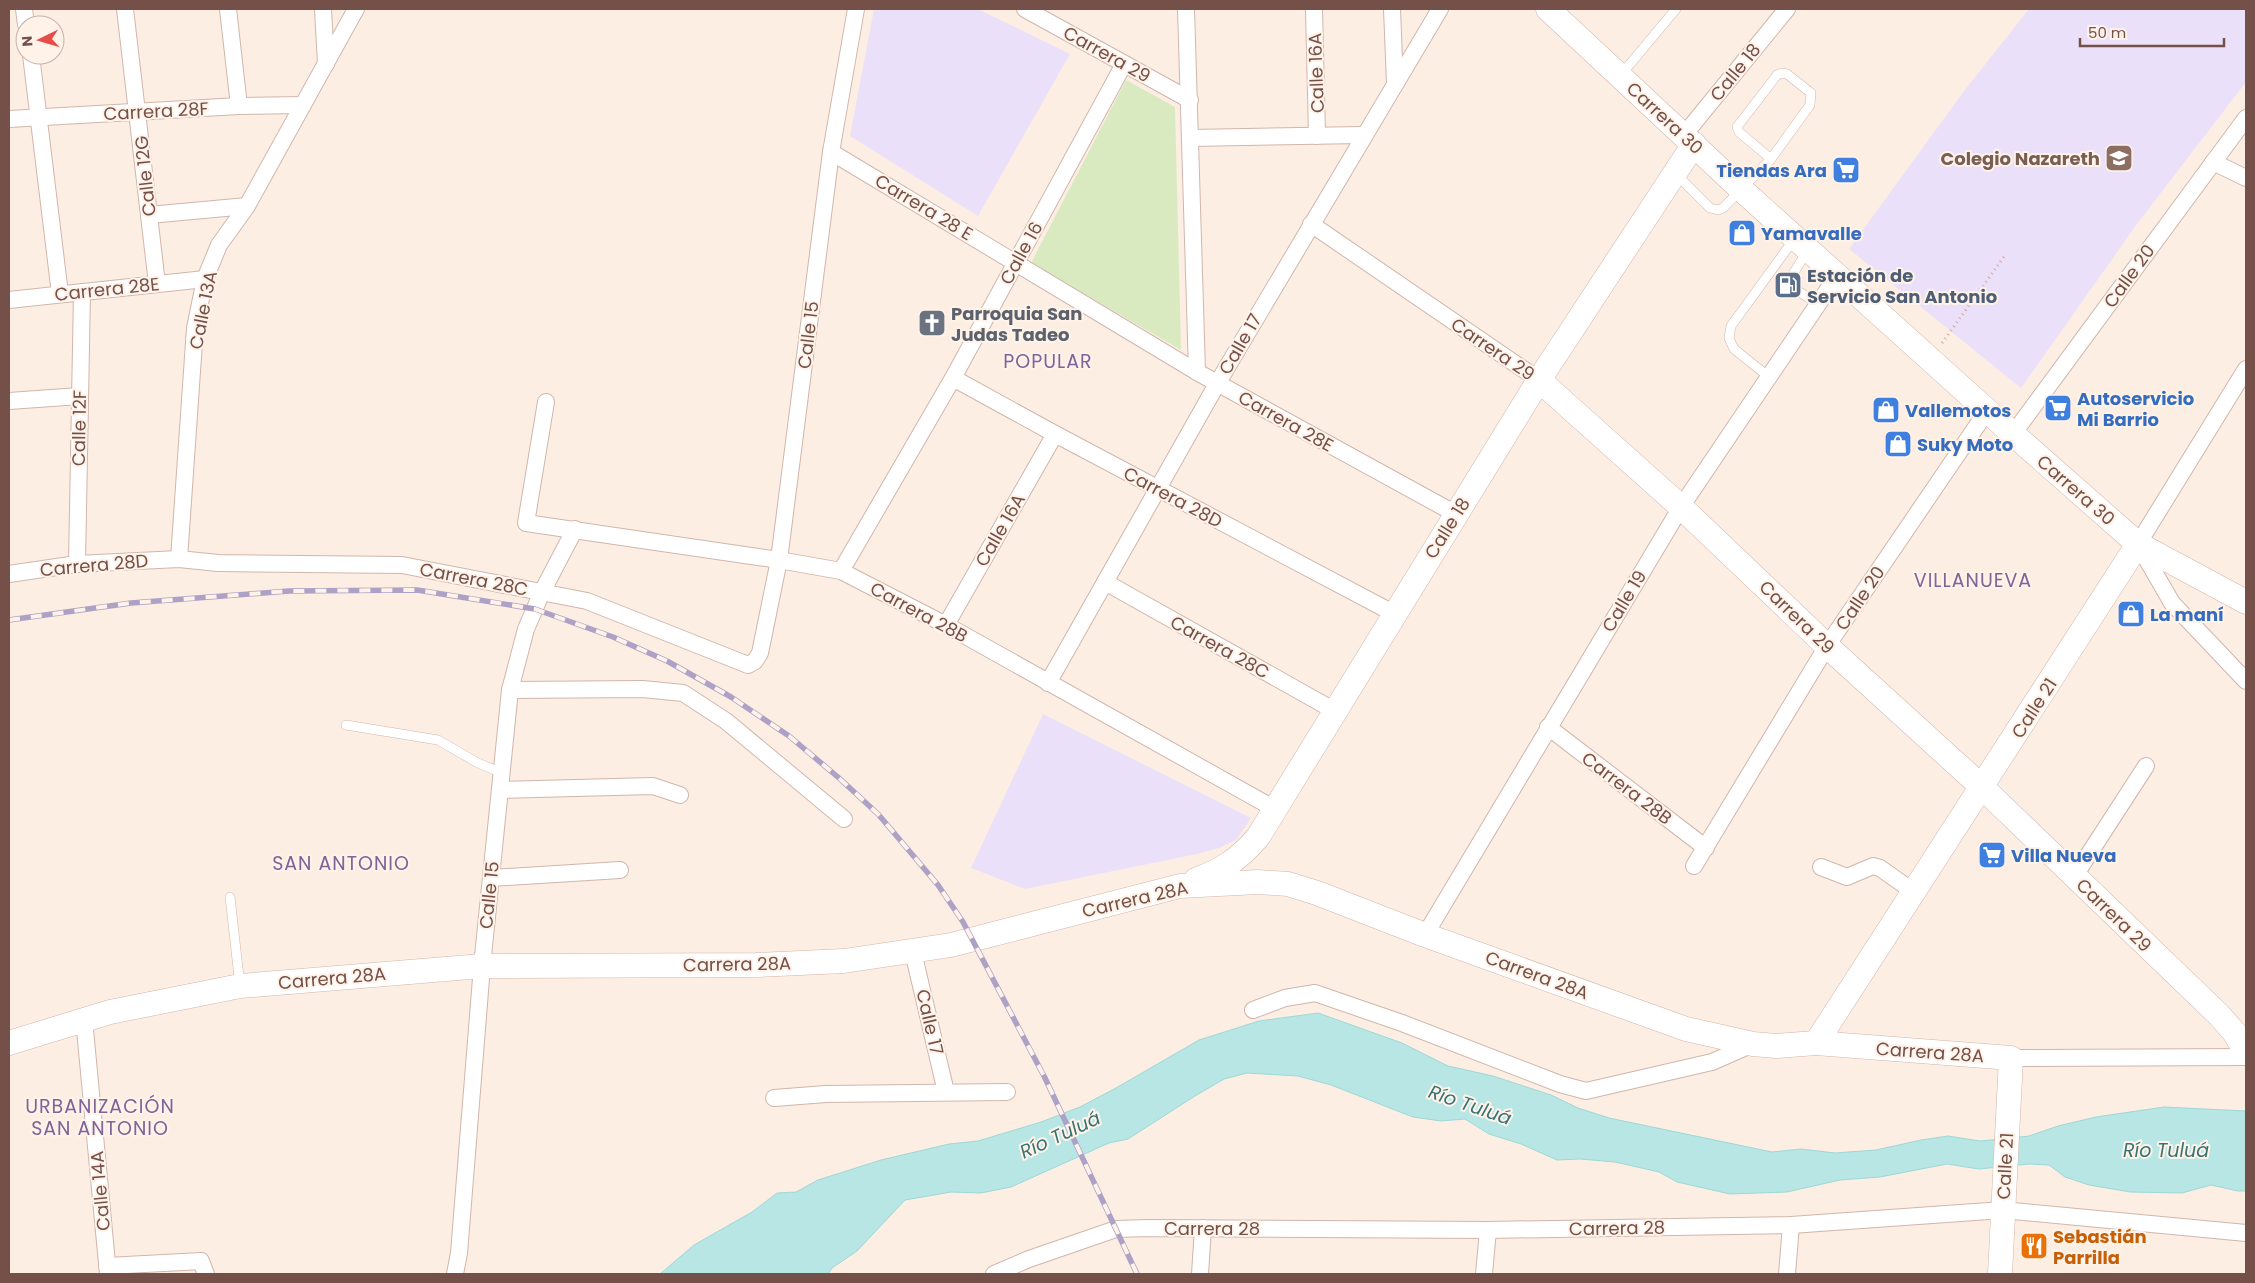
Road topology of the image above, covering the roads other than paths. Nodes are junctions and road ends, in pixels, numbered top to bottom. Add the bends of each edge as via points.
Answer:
1 (124, 9) edge
2 (228, 9) edge
3 (323, 9) edge
4 (356, 9) edge
5 (856, 9) edge
6 (1025, 9) edge
7 (1186, 9) edge
8 (1314, 9) edge
9 (1392, 9) edge
10 (1440, 9) edge
11 (1548, 9) edge
12 (1676, 9) edge
13 (1787, 9) edge
14 (326, 64) junction
15 (1124, 64) junction
16 (32, 65) edge
17 (1620, 76) junction
18 (1395, 84) junction
19 (1190, 100) junction
20 (303, 105) junction
21 (239, 106) junction
22 (138, 112) junction
23 (40, 117) junction
24 (2246, 118) edge
25 (9, 119) edge
26 (1363, 135) junction
27 (1317, 136) junction
28 (1190, 138) junction
29 (1689, 140) junction
30 (831, 152) junction
31 (1771, 159) junction
32 (2213, 162) junction
33 (1675, 173) junction
34 (2246, 178) edge
35 (1742, 190) junction
36 (247, 206) junction
37 (149, 215) junction
38 (1311, 224) junction
39 (1802, 243) junction
40 (1016, 262) junction
41 (1837, 276) junction
42 (1791, 277) dead end
43 (205, 279) junction
44 (157, 284) junction
45 (1795, 289) dead end
46 (82, 292) junction
47 (60, 294) junction
48 (9, 300) edge
49 (1818, 304) junction
50 (2246, 370) edge
51 (1197, 372) junction
52 (1769, 377) junction
53 (953, 378) junction
54 (1539, 380) junction
55 (1217, 384) junction
56 (80, 396) junction
57 (9, 401) edge
58 (546, 402) dead end
59 (1987, 411) junction
60 (1055, 434) junction
61 (2013, 434) junction
62 (1158, 489) junction
63 (1681, 507) junction
64 (1456, 514) junction
65 (575, 529) junction
66 (2138, 544) junction
67 (179, 559) junction
68 (780, 560) junction
69 (77, 564) junction
70 (841, 572) junction
71 (9, 574) edge
72 (1105, 582) junction
73 (542, 592) junction
74 (2246, 602) edge
75 (1394, 614) junction
76 (946, 625) junction
77 (1828, 646) junction
78 (755, 661) joint
79 (2246, 681) edge
80 (1048, 683) junction
81 (510, 690) junction
82 (1335, 711) junction
83 (346, 725) dead end
84 (1548, 727) junction
85 (2146, 766) dead end
86 (502, 773) junction
87 (1983, 788) junction
88 (500, 790) junction
89 (680, 795) dead end
90 (1275, 809) junction
91 (844, 819) dead end
92 (1258, 837) junction
93 (1706, 848) junction
94 (1694, 866) dead end
95 (1821, 867) dead end
96 (620, 870) dead end
97 (2074, 877) junction
98 (491, 878) junction
99 (1272, 883) junction
100 (1180, 886) junction
101 (1914, 892) junction
102 (230, 898) dead end
103 (1425, 935) junction
104 (913, 952) junction
105 (482, 966) junction
106 (240, 986) junction
107 (1253, 1010) dead end
108 (84, 1019) junction
109 (9, 1043) edge
110 (1753, 1044) junction
111 (1816, 1044) junction
112 (2246, 1052) edge
113 (2011, 1058) junction
114 (2246, 1058) edge
115 (946, 1092) junction
116 (1007, 1092) dead end
117 (774, 1098) dead end
118 (2003, 1210) junction
119 (1791, 1225) junction
120 (1203, 1228) junction
121 (1488, 1230) junction
122 (2246, 1234) edge
123 (203, 1268) edge
124 (108, 1270) edge
125 (455, 1274) edge
126 (994, 1274) edge
127 (1200, 1274) edge
128 (1484, 1274) edge
129 (1787, 1274) edge
130 (2000, 1274) edge

1 - 22 street, Calle 12G
2 - 21 street
3 - 14 street
4 - 14 street, Calle 13A
5 - 30 street, Calle 15
6 - 15 street, Carrera 29
7 - 19 street
8 - 27 street, Calle 16A
9 - 18 street
10 - 18 street, Calle 17
11 - 17 street, Carrera 30
12 - 17 lane
13 - 29 street, Calle 18
14 - 20 street, Calle 13A
15 - 19 street, Carrera 29
15 - 40 street, Calle 16
16 - 23 street
17 - 29 street, Carrera 30
18 - 26 street, Calle 17
19 - 28 street
20 - 21 street, Carrera 28F
20 - 36 street, Calle 13A
21 - 22 street, Carrera 28F
22 - 23 street, Carrera 28F
22 - 37 street, Calle 12G
23 - 25 street, Carrera 28F
23 - 47 street
24 - 32 street, Calle 20
26 - 27 street
26 - 38 street, Calle 17
27 - 28 street
28 - 51 street
29 - 33 street, Calle 18
29 - 35 street, Carrera 30
30 - 40 street, Carrera 28 E
30 - 68 street, Calle 15
31 - 31 lane via 1812,99 1811,94 1782,73 1737,127
31 - 35 lane
32 - 34 street
32 - 61 street, Calle 20
33 - 35 lane via 1710,208 1723,208
33 - 54 street, Calle 18
35 - 39 street, Carrera 30
36 - 37 street
36 - 43 street, Calle 13A via 219,245
37 - 44 street, Calle 12G
38 - 54 street, Carrera 29
38 - 55 street, Calle 17
39 - 41 street, Carrera 30
39 - 42 lane
39 - 52 lane via 1731,326 1729,338 1734,349
40 - 51 street, Carrera 28E
40 - 53 street, Calle 16
41 - 49 street, Calle 19
41 - 59 street, Carrera 30
43 - 44 street, Carrera 28E
43 - 67 street, Calle 13A via 195,328
44 - 46 street, Carrera 28E
45 - 49 lane
46 - 47 street, Carrera 28E
46 - 56 street, Calle 12F
47 - 48 street, Carrera 28E
49 - 52 street, Calle 19
50 - 66 street, Calle 21
51 - 55 street, Carrera 28E
52 - 63 street, Calle 19
53 - 60 street, Carrera 28D
53 - 70 street, Calle 16
54 - 63 street, Carrera 29
54 - 64 street, Calle 18
55 - 62 street, Calle 17
55 - 64 street, Carrera 28E
56 - 57 street
56 - 69 street, Calle 12F
58 - 65 street, Carrera 28B via 526,523
59 - 61 street, Carrera 30
59 - 77 street, Calle 20
60 - 62 street, Carrera 28D
60 - 76 street, Calle 16A
61 - 66 street, Carrera 30
62 - 72 street, Calle 17
62 - 75 street, Carrera 28D
63 - 77 street, Carrera 29
63 - 84 street, Calle 19
64 - 75 street, Calle 18
65 - 68 street, Carrera 28B
65 - 73 street, Calle 15
66 - 74 street, Carrera 30
66 - 79 street via 2172,602
66 - 87 street, Calle 21
67 - 69 street, Carrera 28D
67 - 73 street, Carrera 28C via 218,564 402,565
68 - 70 street, Carrera 28B
68 - 78 street, Calle 15 via 760,653
69 - 71 street, Carrera 28D
70 - 76 street, Carrera 28B
72 - 80 street, Calle 17
72 - 82 street, Carrera 28C
73 - 78 street, Carrera 28C via 587,601 748,664
73 - 81 street, Calle 15 via 526,628
75 - 82 street, Calle 18
76 - 80 street, Carrera 28B
77 - 87 street, Carrera 29
77 - 93 street, Calle 20
80 - 90 street, Carrera 28B
81 - 86 street, Calle 15
81 - 91 street via 643,688 684,693 726,721
82 - 90 street, Calle 18
83 - 86 lane via 438,740
84 - 93 street, Carrera 28B
84 - 103 street, Calle 19
85 - 97 street
86 - 88 street, Calle 15
87 - 97 street, Carrera 29
87 - 101 street, Calle 21
88 - 89 street via 653,786
88 - 98 street, Calle 15
90 - 92 street, Calle 18
92 - 99 street via 1255,866
92 - 100 street, Calle 18 via 1242,856 1225,867
93 - 94 street, Calle 20
95 - 101 street via 1847,877 1873,866
96 - 98 street
97 - 112 street, Carrera 29 via 2219,1015
98 - 105 street, Calle 15
99 - 100 street, Carrera 28A
99 - 103 street, Carrera 28A via 1317,893
100 - 104 street, Carrera 28A via 994,935
101 - 111 street, Calle 21
102 - 106 lane
103 - 110 street, Carrera 28A via 1686,1029
104 - 105 street, Carrera 28A via 806,963
104 - 115 street, Calle 17
105 - 106 street, Carrera 28A
105 - 125 street, Calle 15
106 - 108 street, Carrera 28A
107 - 110 street via 1285,998 1315,993 1560,1084 1586,1090 1712,1062
108 - 109 street, Carrera 28A
108 - 124 street, Calle 14A
110 - 111 street, Carrera 28A
111 - 113 street, Carrera 28A
113 - 114 street, Carrera 28A
113 - 118 street, Calle 21
115 - 116 street
115 - 117 street
118 - 119 street, Carrera 28
118 - 122 street, Carrera 28
118 - 130 street, Calle 21
119 - 121 street, Carrera 28
119 - 129 street
120 - 121 street, Carrera 28
120 - 126 street, Carrera 28 via 1116,1229
120 - 127 street
121 - 128 street
123 - 124 street

